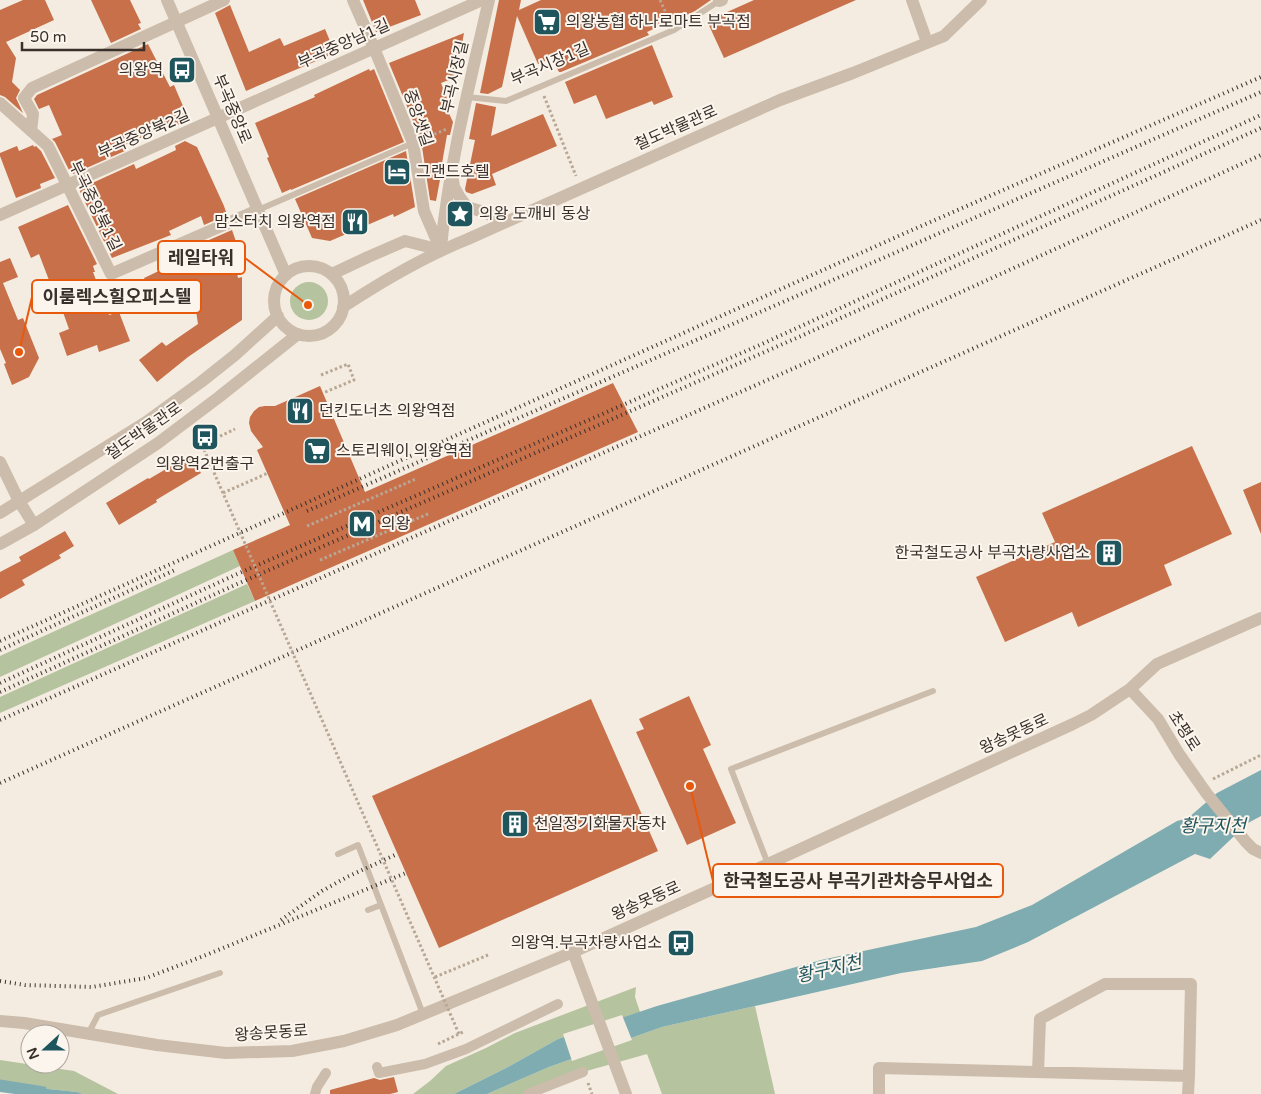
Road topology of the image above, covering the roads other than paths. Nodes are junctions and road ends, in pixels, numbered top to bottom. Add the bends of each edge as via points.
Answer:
1 (167, 0) edge
2 (224, 0) edge
3 (353, 0) edge
4 (482, 0) edge
5 (489, 0) edge
6 (912, 0) edge
7 (981, 0) edge
8 (721, 1) edge
9 (176, 22) junction
10 (927, 42) junction
11 (374, 48) junction
12 (467, 98) junction
13 (0, 103) edge
14 (218, 118) junction
15 (31, 132) junction
16 (413, 143) junction
17 (452, 174) junction
18 (68, 185) junction
19 (258, 210) junction
20 (0, 215) edge
21 (506, 222) junction
22 (441, 250) junction
23 (332, 274) junction
24 (286, 275) junction
25 (344, 307) junction
26 (278, 316) junction
27 (298, 334) junction
28 (0, 462) edge
29 (19, 502) junction
30 (0, 512) edge
31 (34, 525) junction
32 (0, 544) edge
33 (1261, 618) edge
34 (1130, 689) junction
35 (933, 691) dead end
36 (1261, 853) edge
37 (338, 854) dead end
38 (768, 864) junction
39 (381, 905) junction
40 (368, 910) dead end
41 (573, 952) junction
42 (220, 973) dead end
43 (558, 1004) dead end
44 (423, 1014) junction
45 (0, 1021) edge
46 (88, 1034) junction
47 (377, 1067) dead end
48 (583, 1072) dead end
49 (1038, 1072) junction
50 (326, 1073) dead end
51 (1189, 1076) junction
52 (315, 1094) edge
53 (528, 1094) edge
54 (626, 1094) edge
55 (878, 1094) edge
56 (1188, 1094) edge

1 - 9 street, 부곡중앙로
2 - 9 street
3 - 11 street, 중앙샛길
4 - 11 street, 부곡중앙남1길
5 - 12 street, 부곡시장길
6 - 10 street
7 - 10 street, 철도박물관로 via 944,36
8 - 12 lane, 부곡시장1길 via 674,30 506,101
9 - 14 street, 부곡중앙로
9 - 15 street via 32,88 24,98 33,114
10 - 21 street, 철도박물관로 via 780,100
11 - 14 street, 부곡중앙남1길
11 - 16 street, 중앙샛길
12 - 17 street, 부곡시장길
13 - 15 street, 부곡중앙북1길
14 - 18 street, 부곡중앙북2길
14 - 19 street, 부곡중앙로
15 - 18 street, 부곡중앙북1길 via 48,146
16 - 19 lane
16 - 22 street, 중앙샛길 via 424,211
17 - 21 street via 454,187 467,207
17 - 22 street, 부곡시장길
18 - 19 street, 부곡중앙북1길 via 111,274
18 - 20 street, 부곡중앙북2길
19 - 24 street, 부곡중앙로
21 - 22 street, 철도박물관로
22 - 23 street via 404,242
22 - 25 street, 철도박물관로 via 381,282
23 - 24 street via 308,266 296,268
23 - 25 street via 340,283
24 - 26 street via 276,290
25 - 27 street via 340,317 327,331
26 - 27 street
26 - 29 street, 철도박물관로 via 235,355 146,422
27 - 31 street, 철도박물관로 via 158,443
28 - 29 street
29 - 30 street, 철도박물관로
29 - 31 street
31 - 32 street, 철도박물관로
33 - 34 street, 왕송못동로 via 1157,664
34 - 36 street, 초평로 via 1158,719 1204,789 1246,842
34 - 38 street, 왕송못동로 via 1073,724
35 - 38 lane via 730,769
37 - 39 lane via 358,845
38 - 41 street, 왕송못동로
39 - 40 lane
39 - 44 lane
41 - 44 street, 왕송못동로
41 - 54 street
42 - 46 lane via 98,1015
43 - 47 street via 466,1049 425,1064 379,1074
44 - 46 street, 왕송못동로 via 344,1041 292,1051 226,1053
45 - 46 street, 왕송못동로
48 - 53 street
49 - 51 street
49 - 51 street via 1040,1018 1105,984 1191,984
49 - 55 street via 879,1068
50 - 52 street
51 - 56 street

